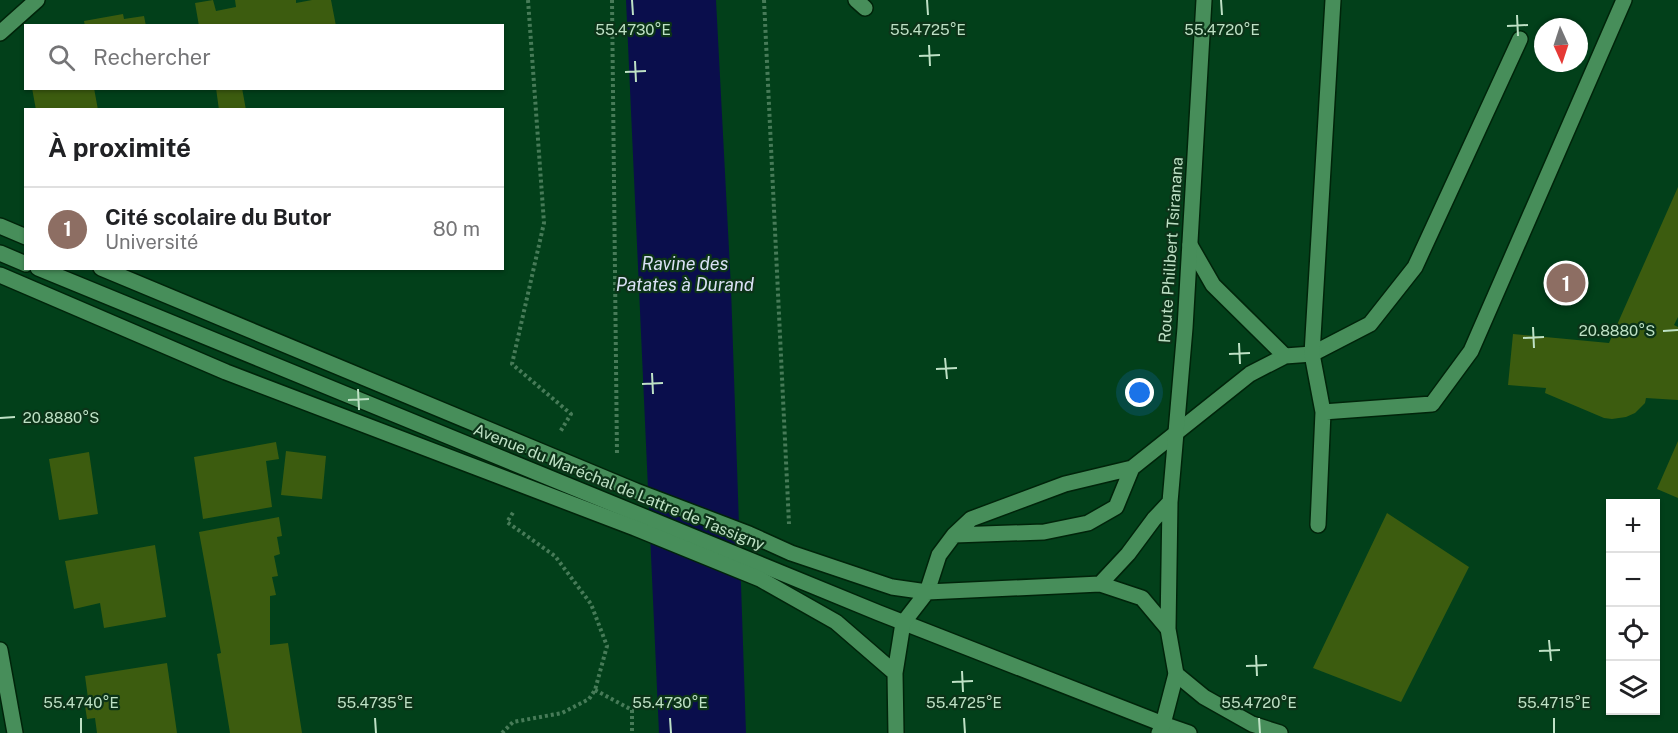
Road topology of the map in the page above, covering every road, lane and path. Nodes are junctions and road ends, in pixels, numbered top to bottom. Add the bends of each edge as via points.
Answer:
1 (37, 0) edge
2 (528, 0) edge
3 (612, 0) edge
4 (764, 0) edge
5 (1204, 0) edge
6 (1333, 0) edge
7 (1624, 0) edge
8 (0, 33) edge
9 (1520, 39) dead end
10 (0, 226) edge
11 (24, 236) edge
12 (1190, 245) junction
13 (0, 253) edge
14 (24, 263) edge
15 (43, 270) edge
16 (106, 270) edge
17 (0, 275) edge
18 (1312, 354) junction
19 (1285, 356) junction
20 (1323, 412) junction
21 (1176, 433) junction
22 (545, 453) junction
23 (1132, 468) junction
24 (617, 482) junction
25 (528, 488) junction
26 (1170, 501) junction
27 (636, 521) junction
28 (1318, 525) dead end
29 (954, 535) junction
30 (791, 553) junction
31 (760, 572) junction
32 (1100, 584) junction
33 (927, 592) junction
34 (903, 623) junction
35 (1168, 629) junction
36 (0, 650) edge
37 (896, 673) junction
38 (1176, 674) junction
39 (595, 690) junction
40 (1161, 729) edge
41 (15, 733) edge
42 (502, 733) edge
43 (632, 733) edge
44 (896, 733) edge
45 (1189, 733) edge
46 (1280, 733) edge

1 - 8 main road
2 - 22 path via 544,223 512,364 571,414
3 - 24 path
4 - 30 path
5 - 12 main road, Route Philibert Tsiranana
6 - 18 main road
7 - 20 main road via 1471,351 1432,404
9 - 18 main road via 1415,267 1370,324
10 - 11 main road
12 - 19 main road via 1213,285
12 - 21 main road, Route Philibert Tsiranana
13 - 14 main road
15 - 27 main road, Avenue du Maréchal de Lattre de Tassigny
16 - 22 main road, Avenue du Maréchal de Lattre de Tassigny
17 - 25 main road, Avenue du Maréchal de Lattre de Tassigny via 226,372
18 - 19 main road
18 - 20 main road
19 - 21 main road via 1250,374
20 - 28 main road
21 - 23 main road
21 - 26 main road, Route Philibert Tsiranana
22 - 24 main road, Avenue du Maréchal de Lattre de Tassigny
23 - 29 main road via 1065,484 971,519
23 - 29 main road via 1116,507 1088,523 1044,532
24 - 30 main road, Avenue du Maréchal de Lattre de Tassigny
25 - 27 main road, Avenue du Maréchal de Lattre de Tassigny
25 - 39 path via 507,522 555,556 591,604 606,646
26 - 32 main road
26 - 35 main road, Route Philibert Tsiranana
27 - 31 main road, Avenue du Maréchal de Lattre de Tassigny
29 - 33 main road via 939,555
30 - 33 main road, Avenue du Maréchal de Lattre de Tassigny via 891,587
31 - 34 main road, Avenue du Maréchal de Lattre de Tassigny
31 - 37 main road, Avenue du Maréchal de Lattre de Tassigny via 836,622
32 - 33 main road, Avenue du Maréchal de Lattre de Tassigny
32 - 35 main road via 1142,598
33 - 34 main road
34 - 37 main road
34 - 40 main road, Avenue du Maréchal de Lattre de Tassigny
35 - 38 main road, Route Philibert Tsiranana
36 - 41 main road
37 - 44 main road
38 - 40 main road
38 - 46 main road via 1204,697 1252,724
39 - 42 path via 589,699 562,713 513,722
39 - 43 path via 632,710
40 - 45 main road, Avenue du Maréchal de Lattre de Tassigny

